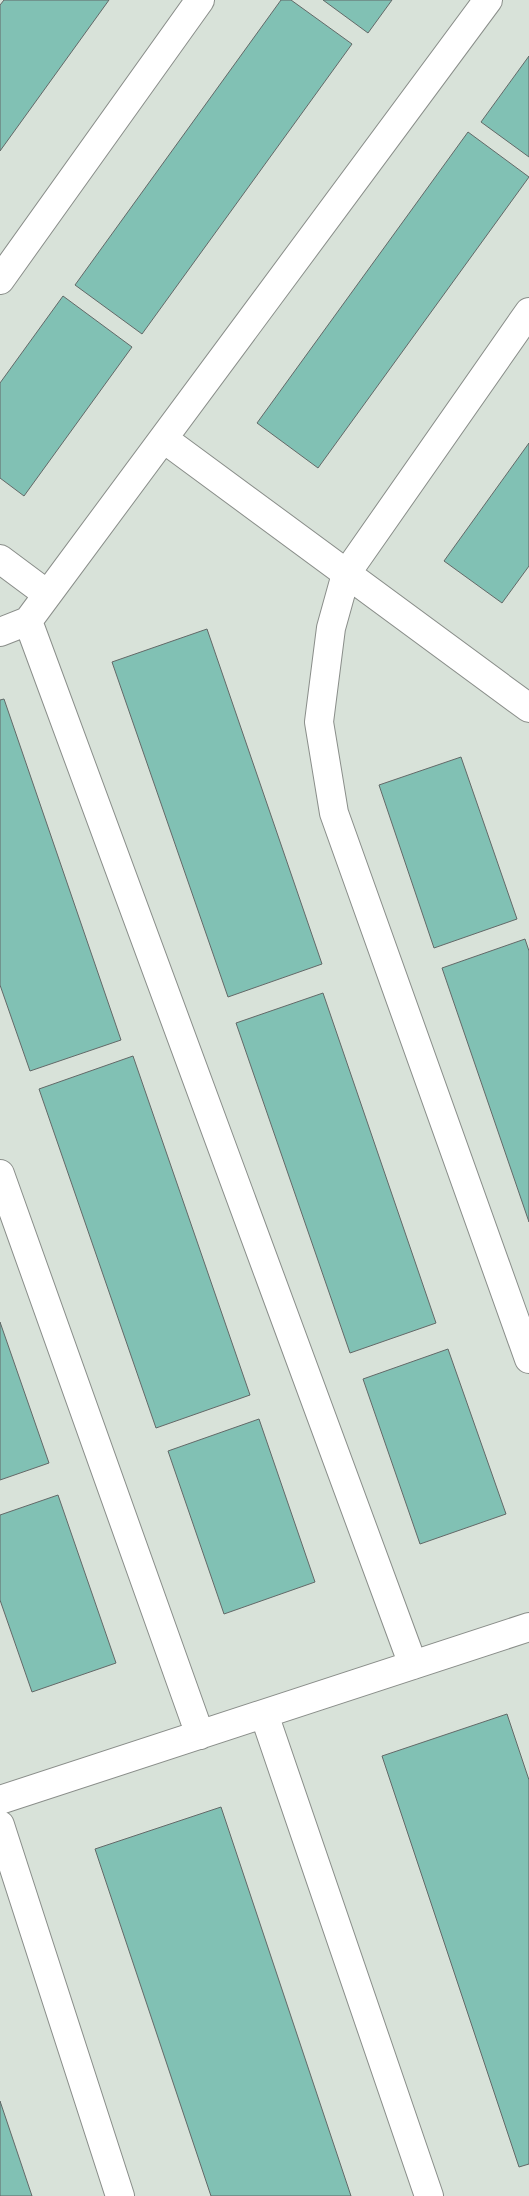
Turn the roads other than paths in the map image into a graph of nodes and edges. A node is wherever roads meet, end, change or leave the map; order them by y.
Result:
1 (200, 0) edge
2 (488, 0) edge
3 (0, 280) edge
4 (529, 312) edge
5 (164, 439) junction
6 (0, 559) edge
7 (346, 574) junction
8 (47, 594) junction
9 (28, 621) junction
10 (0, 632) edge
11 (529, 708) edge
12 (0, 1174) edge
13 (529, 1359) edge
14 (529, 1627) edge
15 (413, 1665) junction
16 (264, 1714) junction
17 (200, 1734) junction
18 (0, 1800) edge
19 (0, 1825) edge
20 (120, 2196) edge
21 (429, 2196) edge

1 - 3 street
2 - 5 street
4 - 7 street
5 - 7 street
5 - 8 street
6 - 8 street
7 - 11 street
7 - 13 street
8 - 9 street
9 - 10 street
9 - 15 street
12 - 17 street
14 - 15 street
15 - 16 street
16 - 17 street
16 - 21 street
17 - 18 street
19 - 20 street

